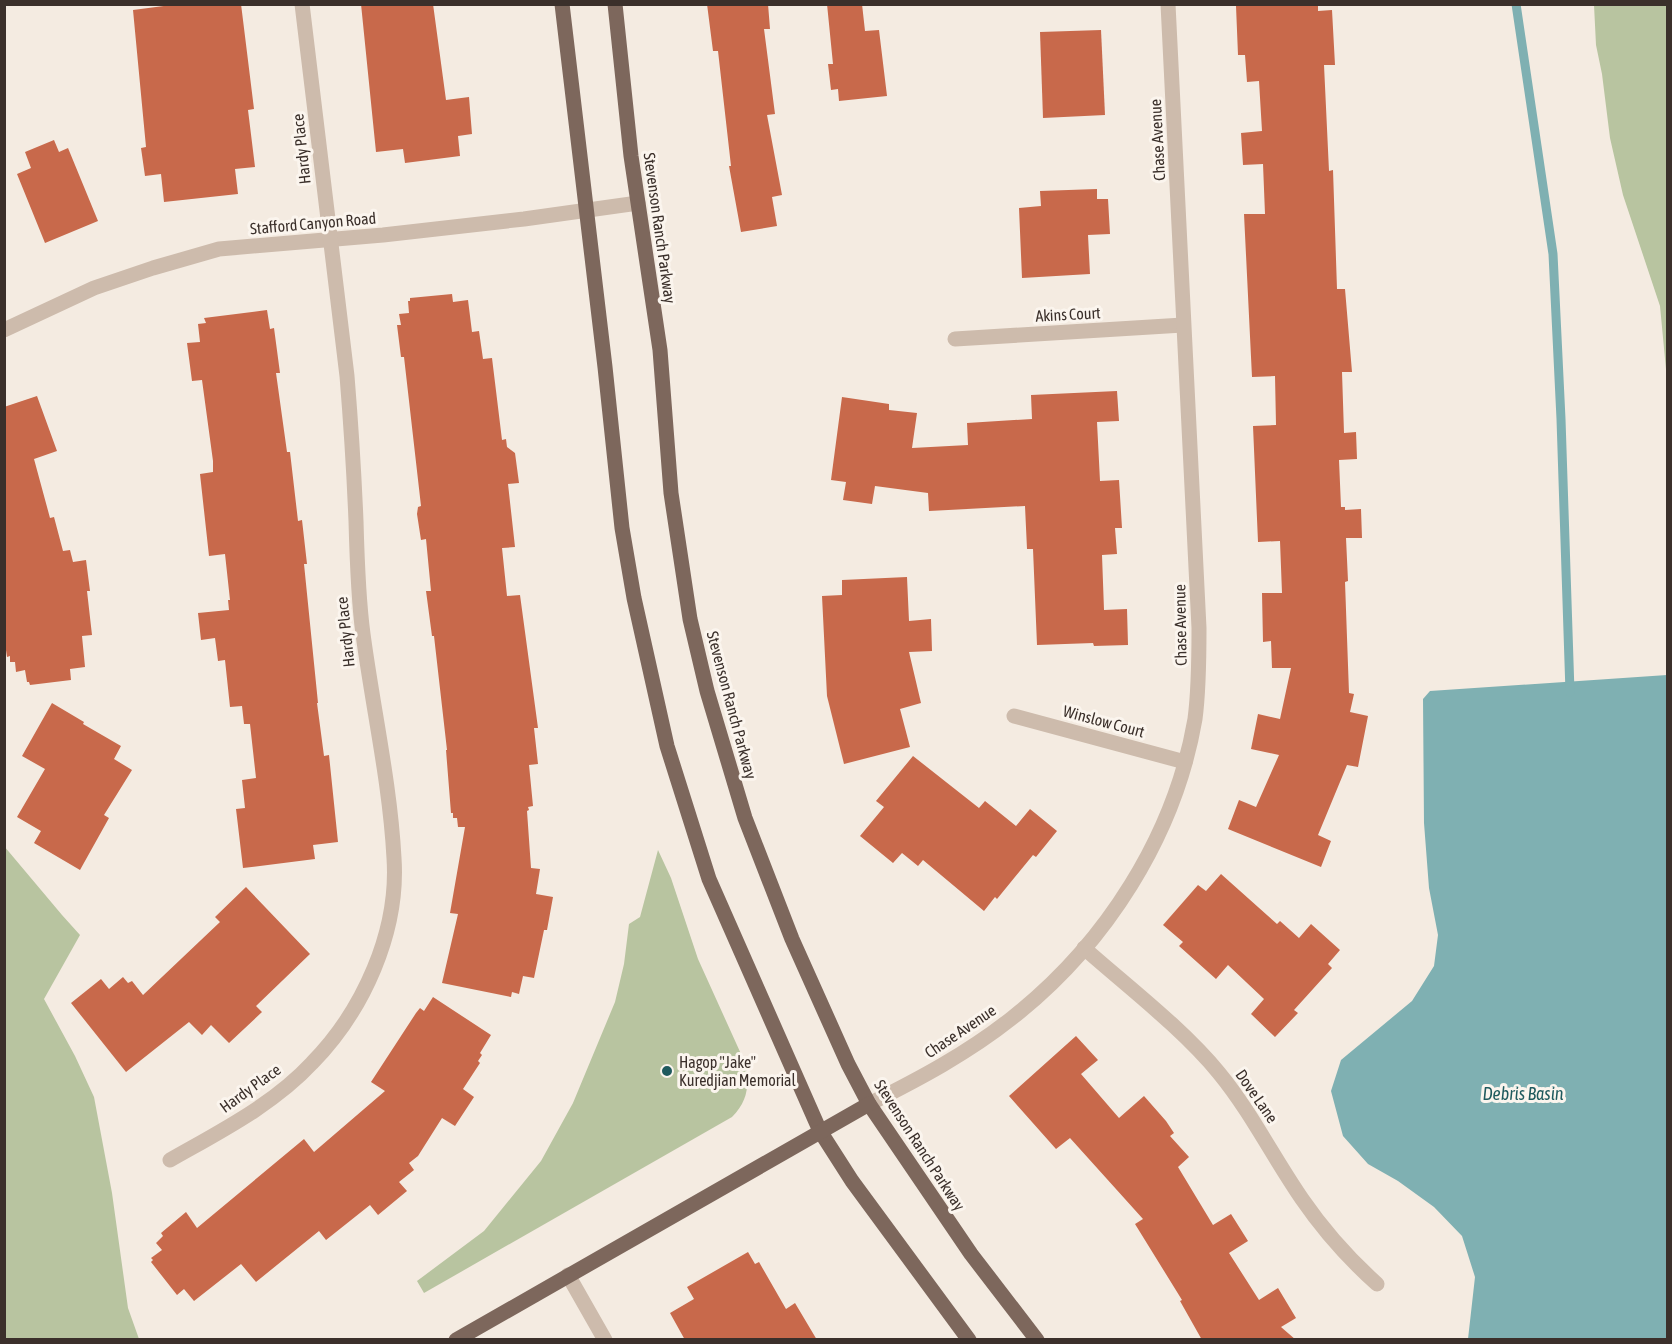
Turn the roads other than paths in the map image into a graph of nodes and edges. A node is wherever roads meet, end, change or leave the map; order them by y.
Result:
1 (302, 4) edge
2 (562, 4) edge
3 (615, 4) edge
4 (1168, 4) edge
5 (638, 203) junction
6 (585, 211) junction
7 (329, 238) junction
8 (1183, 325) junction
9 (4, 330) edge
10 (955, 339) dead end
11 (1014, 716) dead end
12 (1185, 762) junction
13 (1084, 948) junction
14 (869, 1104) junction
15 (820, 1131) junction
16 (170, 1160) dead end
17 (568, 1275) junction
18 (1377, 1284) dead end
19 (456, 1340) edge
20 (604, 1340) edge
21 (969, 1340) edge
22 (1037, 1340) edge

1 - 7 street, Hardy Place
2 - 6 main road
3 - 5 main road, Stevenson Ranch Parkway
4 - 8 street, Chase Avenue
5 - 6 street, Stafford Canyon Road
5 - 14 main road, Stevenson Ranch Parkway
6 - 7 street, Stafford Canyon Road
6 - 15 main road
7 - 9 street, Stafford Canyon Road
7 - 16 street, Hardy Place
8 - 10 street, Akins Court
8 - 12 street, Chase Avenue
11 - 12 street, Winslow Court
12 - 13 street, Chase Avenue
13 - 14 street, Chase Avenue
13 - 18 street, Dove Lane
14 - 15 main road
14 - 22 main road, Stevenson Ranch Parkway
15 - 17 main road
15 - 21 main road
17 - 19 main road
17 - 20 street

